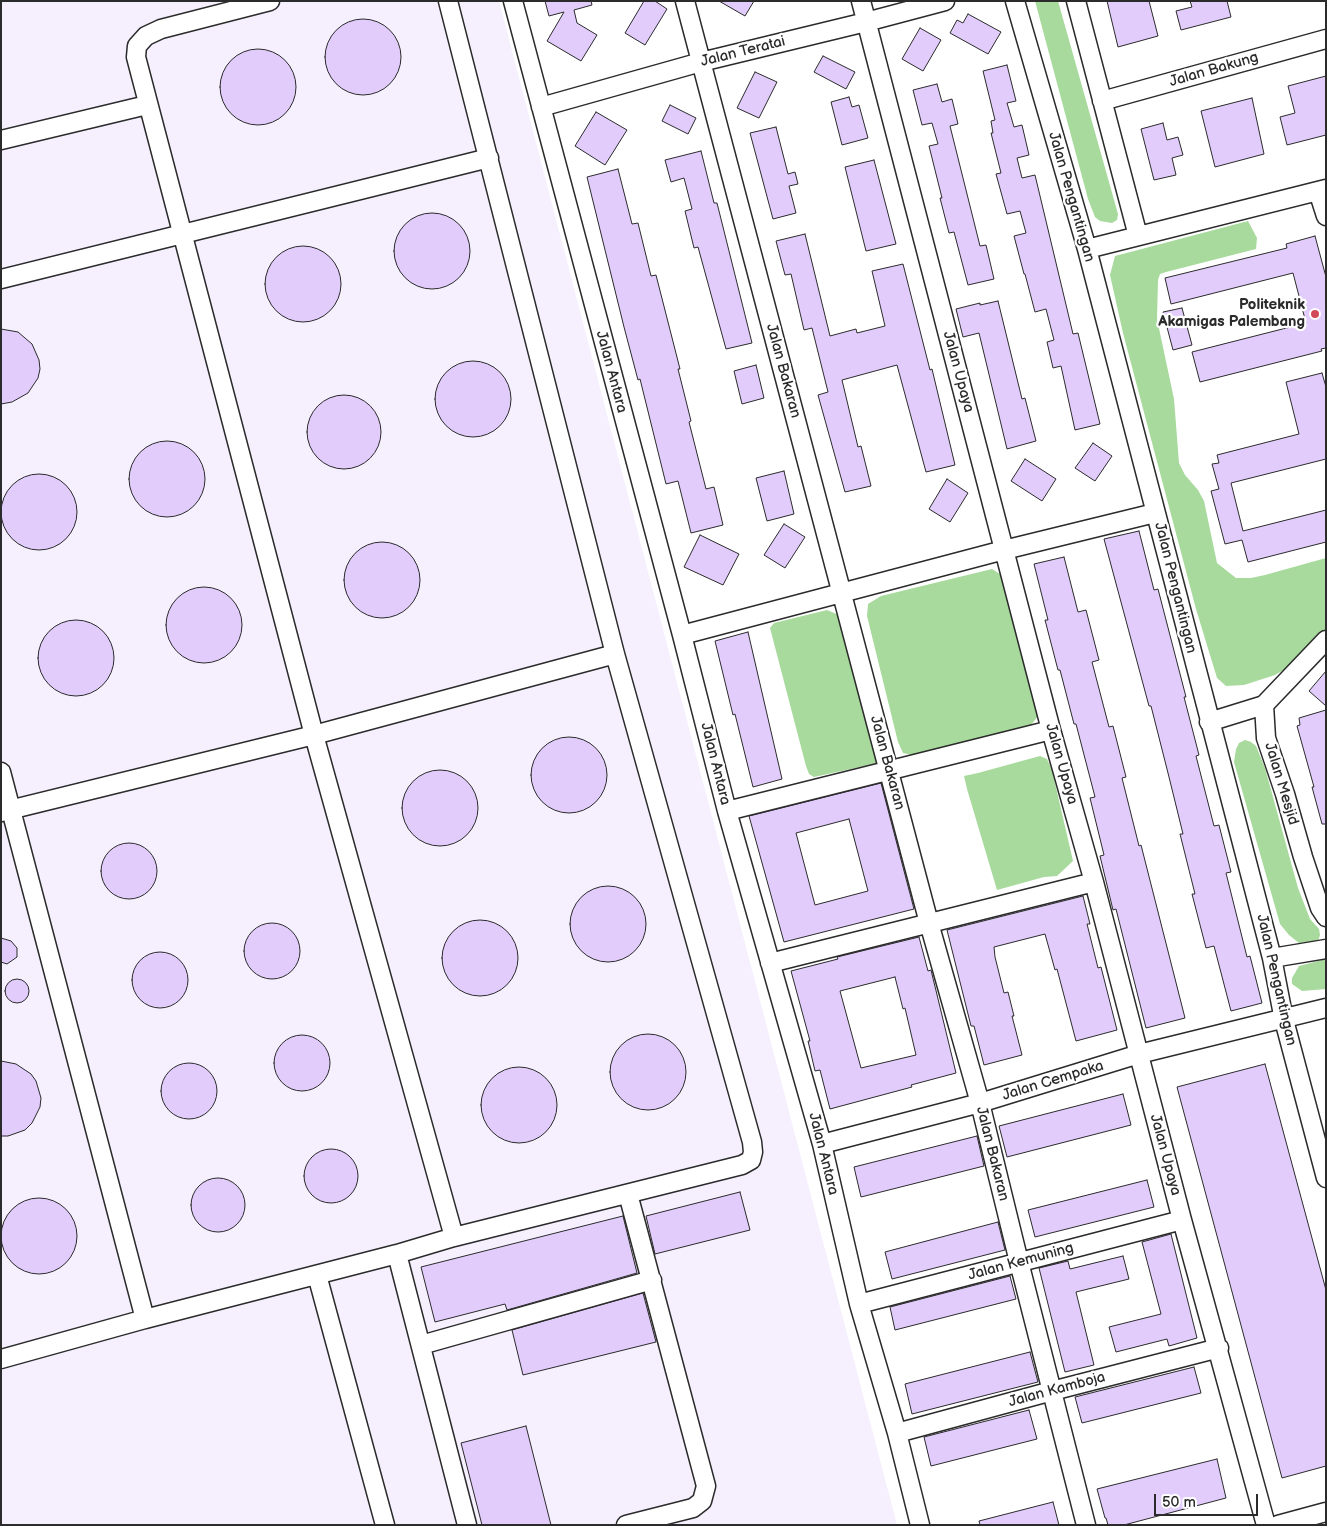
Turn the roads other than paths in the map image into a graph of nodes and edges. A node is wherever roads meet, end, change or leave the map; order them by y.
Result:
1 (270, 1) edge
2 (448, 1) edge
3 (513, 1) edge
4 (685, 1) edge
5 (861, 1) edge
6 (945, 1) edge
7 (1015, 1) edge
8 (1076, 1) edge
9 (866, 22) junction
10 (1326, 39) edge
11 (701, 62) junction
12 (1102, 101) junction
13 (147, 105) junction
14 (541, 107) junction
15 (1, 140) edge
16 (489, 158) junction
17 (1322, 190) edge
18 (1326, 216) edge
19 (181, 234) junction
20 (1138, 236) junction
21 (1087, 249) junction
22 (1, 279) edge
23 (1155, 513) junction
24 (1004, 550) junction
25 (842, 592) junction
26 (682, 635) junction
27 (1326, 640) edge
28 (615, 654) junction
29 (1264, 705) junction
30 (1209, 722) junction
31 (1051, 730) junction
32 (314, 735) junction
33 (890, 770) junction
34 (1, 772) edge
35 (6, 811) edge
36 (726, 811) junction
37 (1094, 882) junction
38 (1326, 917) edge
39 (929, 923) junction
40 (1326, 949) edge
41 (1272, 958) junction
42 (770, 963) junction
43 (1326, 1008) edge
44 (1284, 1020) junction
45 (1139, 1054) junction
46 (980, 1103) junction
47 (822, 1144) junction
48 (1326, 1178) edge
49 (628, 1194) junction
50 (1182, 1220) junction
51 (454, 1237) junction
52 (396, 1254) junction
53 (1019, 1262) junction
54 (317, 1275) junction
55 (652, 1280) junction
56 (859, 1304) junction
57 (145, 1319) junction
58 (421, 1345) junction
59 (1218, 1348) junction
60 (1, 1359) edge
61 (1052, 1391) junction
62 (897, 1433) junction
63 (1326, 1512) edge
64 (385, 1525) edge
65 (466, 1525) edge
66 (626, 1525) edge
67 (920, 1525) edge
68 (1086, 1525) edge
69 (1266, 1525) edge
70 (1278, 1525) edge

1 - 13 street
2 - 16 street
3 - 14 street, Jalan Antara
4 - 11 street, Jalan Bakaran
5 - 9 street, Jalan Upaya
6 - 9 street, Jalan Teratai
7 - 21 street, Jalan Pengantingan
8 - 12 street
9 - 11 street, Jalan Teratai
9 - 24 street, Jalan Upaya
10 - 12 street, Jalan Bakung
11 - 14 street, Jalan Teratai
11 - 25 street, Jalan Bakaran
12 - 20 street
13 - 15 street
13 - 19 street
14 - 26 street, Jalan Antara
16 - 19 street
16 - 28 street
17 - 18 street
17 - 20 street
19 - 22 street
19 - 32 street
20 - 21 street
21 - 23 street, Jalan Pengantingan
23 - 24 street
23 - 30 street, Jalan Pengantingan
24 - 25 street
24 - 31 street, Jalan Upaya
25 - 26 street
25 - 33 street, Jalan Bakaran
26 - 36 street, Jalan Antara
27 - 29 street
28 - 32 street
28 - 49 street
29 - 30 street
29 - 38 street, Jalan Mesjid
30 - 41 street, Jalan Pengantingan
31 - 33 street
31 - 37 street, Jalan Upaya
32 - 35 street
32 - 51 street
33 - 36 street
33 - 39 street, Jalan Bakaran
34 - 35 street
35 - 57 street
36 - 42 street, Jalan Antara
37 - 39 street
37 - 45 street, Jalan Upaya
39 - 42 street
39 - 46 street, Jalan Bakaran
40 - 41 street
41 - 44 street, Jalan Pengantingan
42 - 47 street, Jalan Antara
43 - 44 street, Jalan Cempaka
44 - 45 street, Jalan Cempaka
44 - 48 street, Jalan Pengantingan
45 - 46 street, Jalan Cempaka
45 - 50 street, Jalan Upaya
46 - 47 street, Jalan Cempaka
46 - 53 street, Jalan Bakaran
47 - 56 street, Jalan Antara
49 - 51 street
49 - 55 street
50 - 53 street, Jalan Kemuning
50 - 59 street, Jalan Upaya
51 - 52 street
52 - 54 street
52 - 58 street
53 - 56 street, Jalan Kemuning
53 - 61 street, Jalan Bakaran
54 - 57 street
54 - 64 street
55 - 58 street
55 - 66 street
56 - 62 street, Jalan Antara
57 - 60 street
58 - 65 street
59 - 61 street, Jalan Kamboja
59 - 69 street, Jalan Upaya
61 - 62 street, Jalan Kamboja
61 - 68 street, Jalan Bakaran
62 - 67 street, Jalan Antara
63 - 70 street

